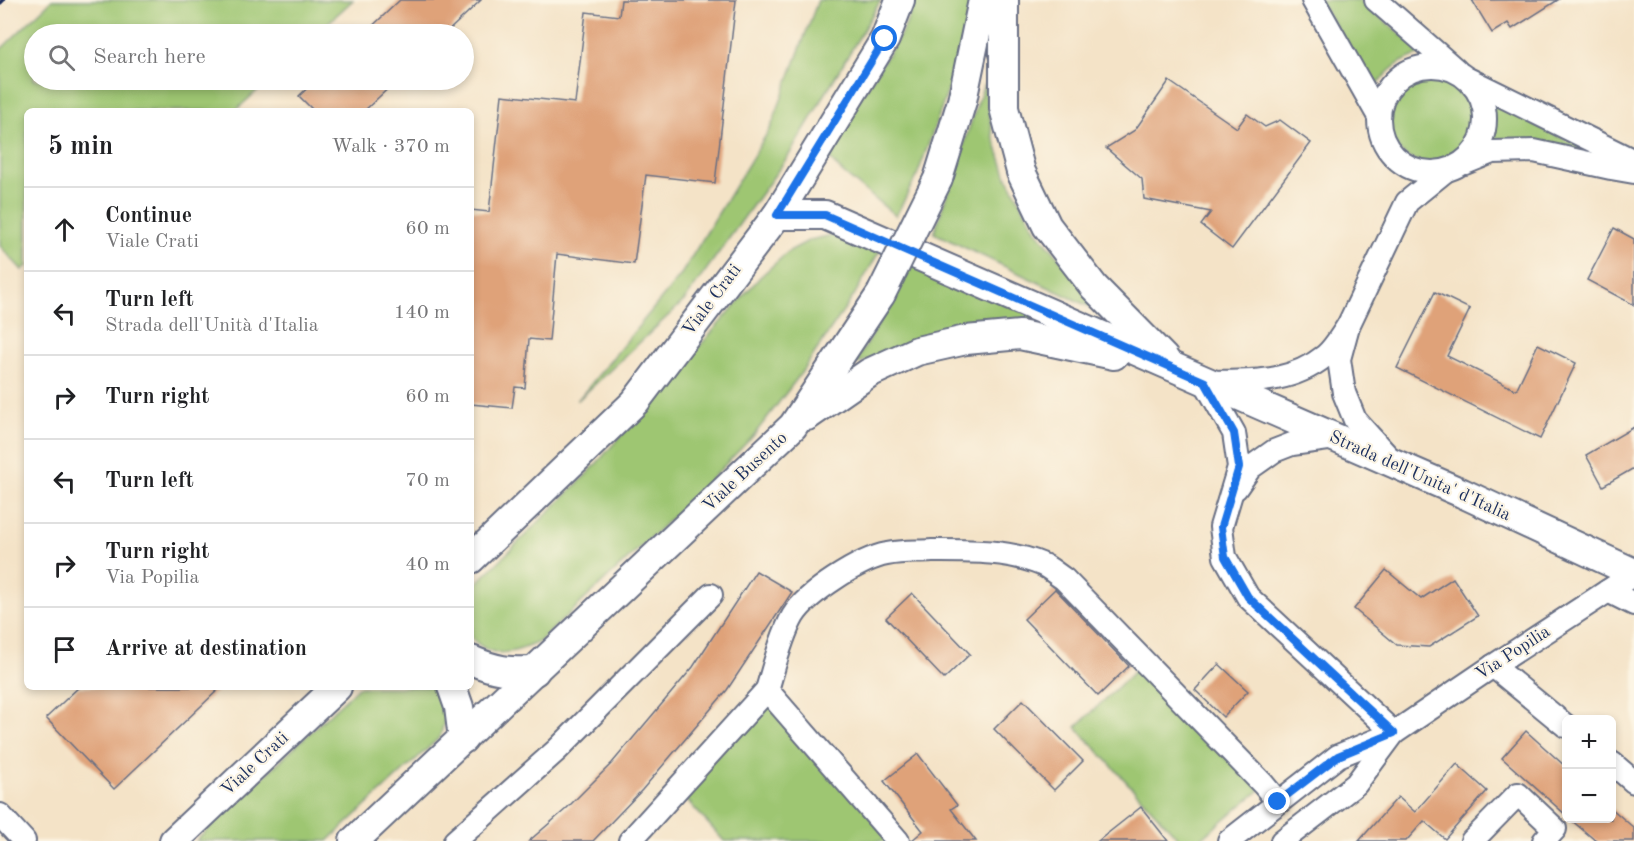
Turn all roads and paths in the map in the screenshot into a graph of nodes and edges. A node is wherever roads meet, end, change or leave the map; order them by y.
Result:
1 (900, 0) edge
2 (983, 0) edge
3 (1004, 0) edge
4 (1312, 0) edge
5 (1376, 0) edge
6 (1462, 75) junction
7 (1378, 115) junction
8 (1634, 160) edge
9 (1401, 164) junction
10 (1452, 169) junction
11 (1634, 171) edge
12 (1407, 202) junction
13 (777, 215) junction
14 (1348, 326) junction
15 (1173, 368) junction
16 (1205, 382) junction
17 (793, 426) junction
18 (1335, 438) junction
19 (1395, 464) junction
20 (1229, 499) junction
21 (474, 556) edge
22 (1634, 574) edge
23 (1608, 591) junction
24 (711, 595) dead end
25 (1634, 603) edge
26 (474, 661) edge
27 (1493, 666) junction
28 (535, 671) junction
29 (334, 690) edge
30 (453, 690) edge
31 (767, 690) junction
32 (1562, 723) edge
33 (1394, 733) junction
34 (463, 739) junction
35 (1278, 802) junction
36 (0, 815) edge
37 (1231, 840) edge
38 (24, 841) edge
39 (174, 841) edge
40 (354, 841) edge
41 (455, 841) edge
42 (630, 841) edge
43 (898, 841) edge
44 (1282, 841) edge
45 (1472, 841) edge
46 (1544, 841) edge

1 - 13 main road, Viale Crati
2 - 17 main road, Viale Busento, bridge
3 - 15 main road
4 - 7 street
5 - 6 street
6 - 7 street
6 - 8 street
6 - 10 street
7 - 9 street
9 - 10 street
9 - 12 street
10 - 11 street
10 - 12 street
12 - 14 street
13 - 15 main road
13 - 21 main road, Viale Crati
14 - 16 street
14 - 19 street
15 - 16 main road, Strada dell'Unita' d'Italia
15 - 17 main road
16 - 18 main road, Strada dell'Unita' d'Italia
16 - 20 street
17 - 28 main road, Viale Busento
18 - 19 main road, Strada dell'Unita' d'Italia
18 - 20 street
19 - 22 main road, Strada dell'Unita' d'Italia
20 - 33 street
22 - 23 street, Via Popilia
23 - 25 street
23 - 27 street, Via Popilia
24 - 41 street
26 - 28 main road
27 - 32 street
27 - 33 street, Via Popilia
28 - 34 main road, Viale Busento
29 - 39 main road, Viale Crati
30 - 34 main road
31 - 35 street
31 - 42 street
31 - 43 street
33 - 35 street, Via Popilia
33 - 44 street, Via Popilia
34 - 40 main road, Viale Busento
35 - 37 street, Via Popilia
36 - 38 street
45 - 46 street

